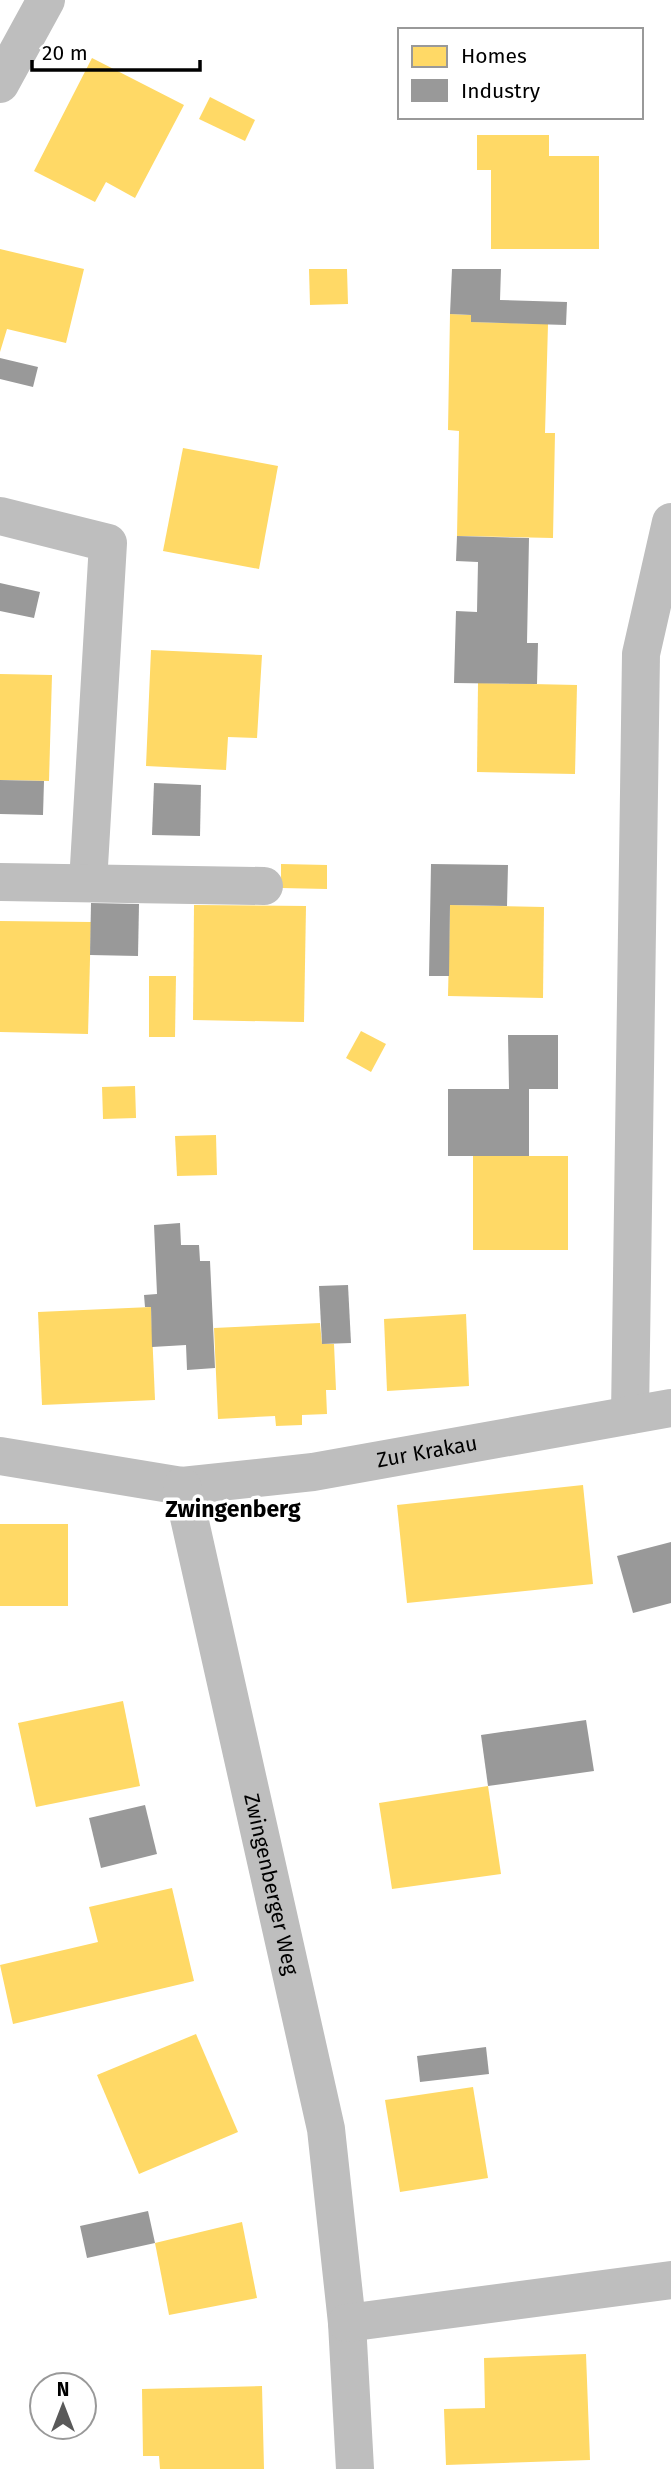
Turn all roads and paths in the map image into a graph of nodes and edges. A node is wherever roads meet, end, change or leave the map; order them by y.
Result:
1 (46, 0) edge
2 (0, 84) edge
3 (0, 516) edge
4 (671, 522) edge
5 (0, 882) edge
6 (88, 883) junction
7 (264, 886) dead end
8 (671, 1408) edge
9 (630, 1415) junction
10 (0, 1456) edge
11 (182, 1486) junction
12 (671, 2280) edge
13 (347, 2323) junction
14 (355, 2469) edge

1 - 2 street
3 - 6 street
4 - 9 street
5 - 6 street
6 - 7 street
8 - 9 street, Zur Krakau
9 - 11 street, Zur Krakau
10 - 11 street
11 - 13 street, Zwingenberger Weg
12 - 13 street
13 - 14 street, Zwingenberger Weg

